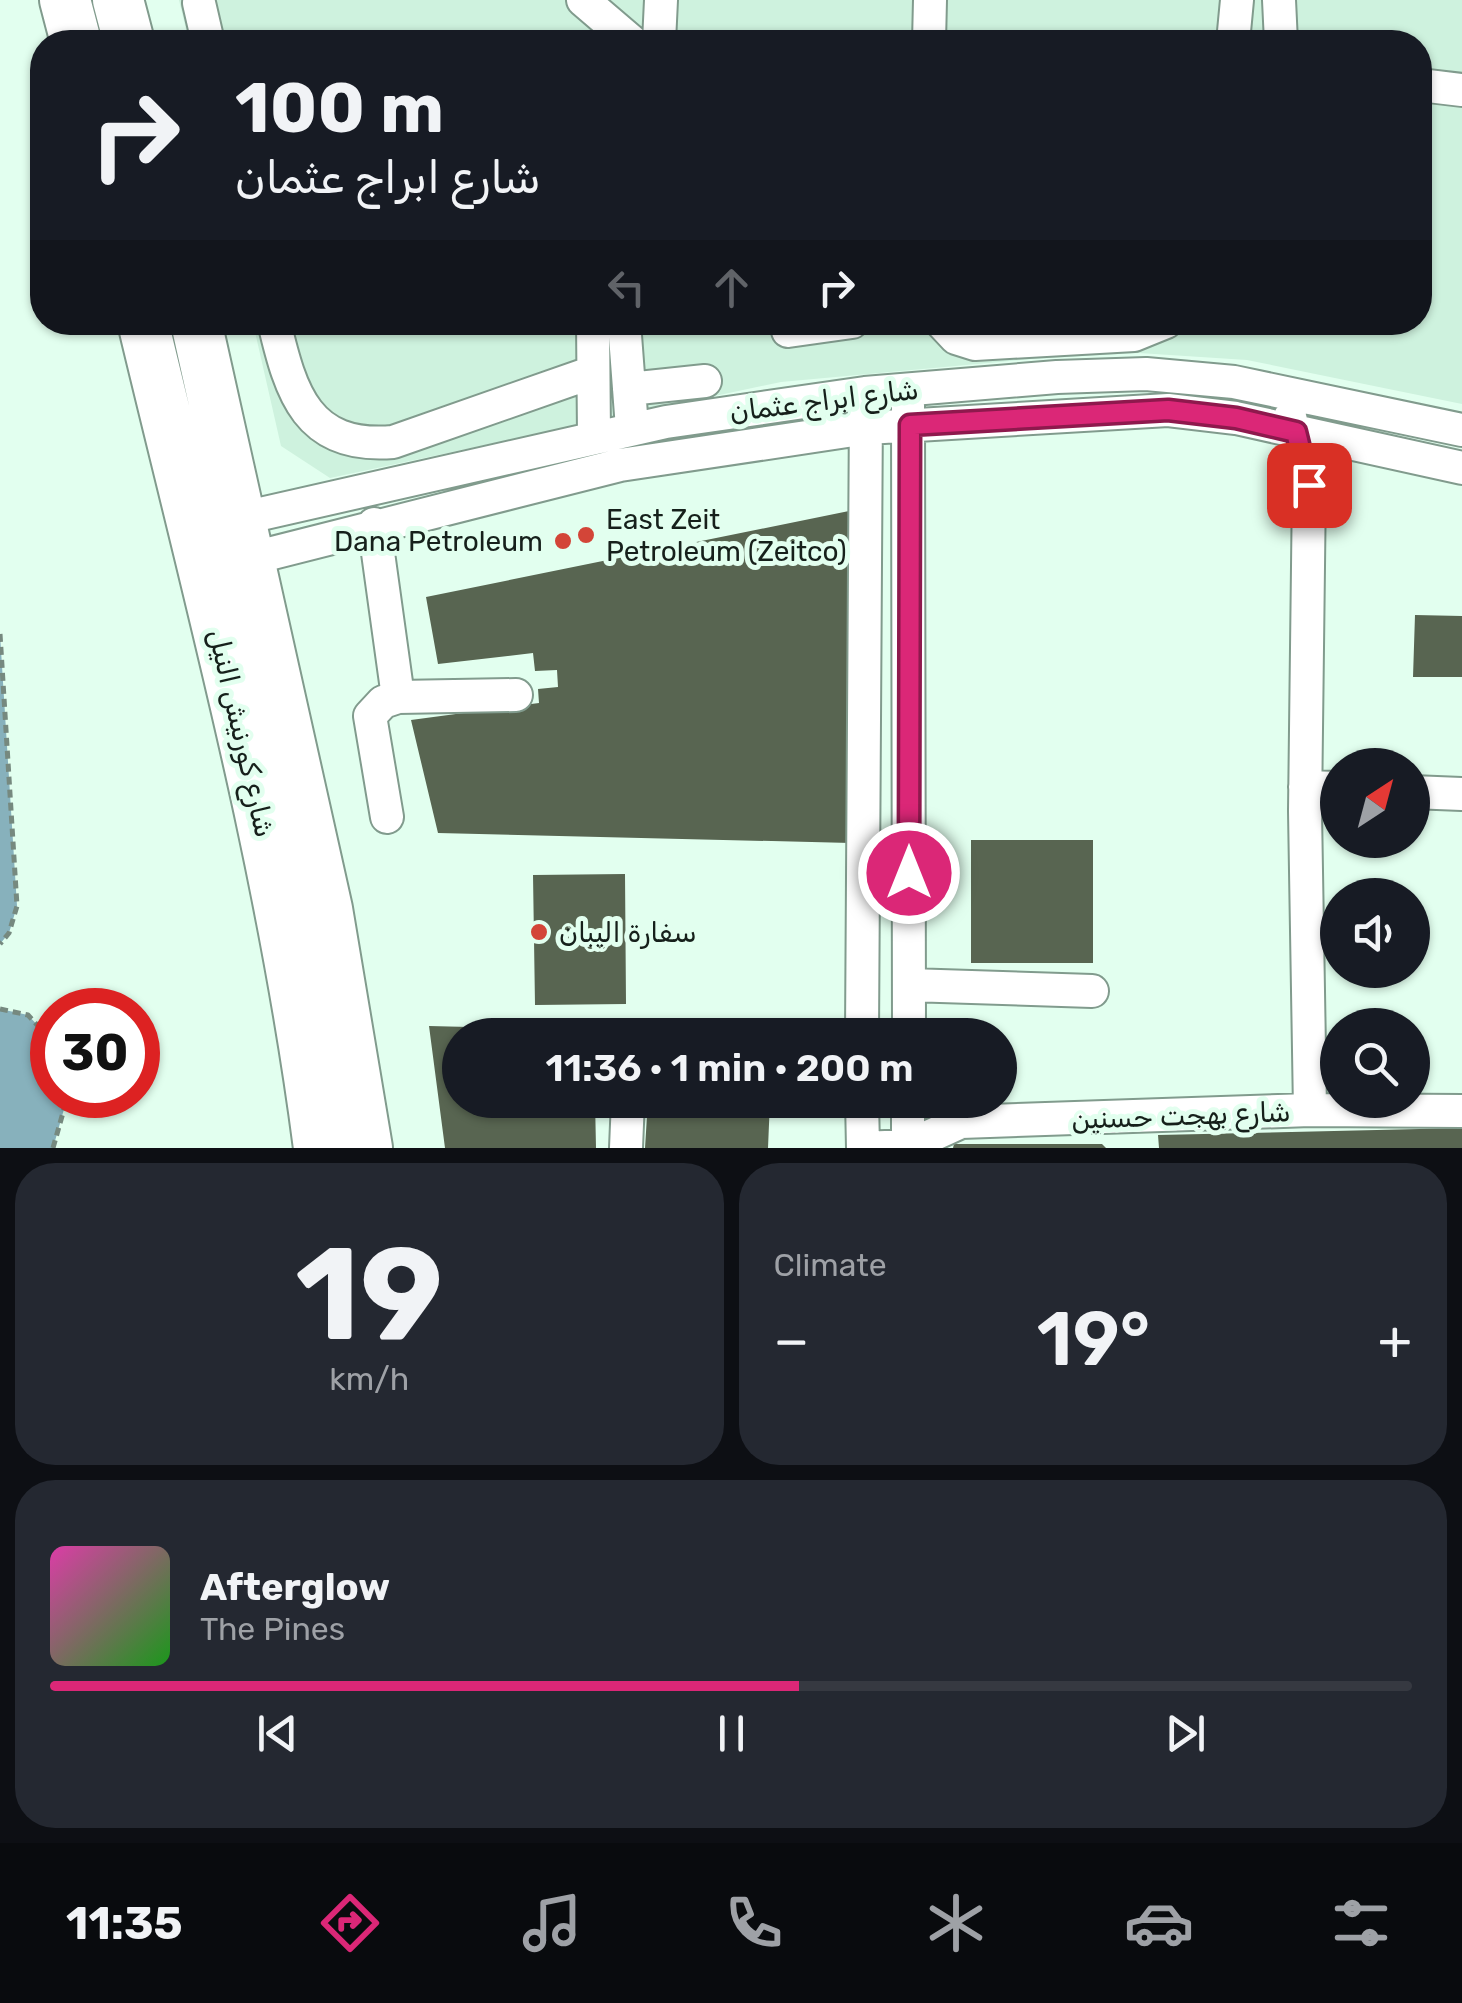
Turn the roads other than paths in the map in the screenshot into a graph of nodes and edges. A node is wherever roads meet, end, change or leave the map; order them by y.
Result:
1 (65, 0) edge
2 (118, 0) edge
3 (583, 0) edge
4 (661, 0) edge
5 (930, 0) edge
6 (1237, 0) edge
7 (1279, 0) edge
8 (199, 3) dead end
9 (73, 30) edge
10 (126, 30) edge
11 (205, 30) edge
12 (618, 30) edge
13 (660, 30) edge
14 (930, 30) edge
15 (1234, 30) edge
16 (1280, 30) edge
17 (1432, 87) edge
18 (1462, 90) edge
19 (148, 335) edge
20 (197, 335) edge
21 (277, 335) edge
22 (593, 335) edge
23 (625, 335) edge
24 (953, 335) edge
25 (1134, 335) edge
26 (593, 372) junction
27 (705, 381) dead end
28 (907, 388) junction
29 (629, 389) junction
30 (1278, 390) junction
31 (865, 393) junction
32 (910, 425) junction
33 (867, 428) junction
34 (1462, 430) edge
35 (613, 432) junction
36 (1296, 432) junction
37 (620, 465) junction
38 (1462, 468) edge
39 (374, 524) junction
40 (221, 544) junction
41 (516, 695) dead end
42 (398, 697) junction
43 (1320, 762) edge
44 (1430, 793) edge
45 (1462, 794) edge
46 (387, 816) dead end
47 (1320, 816) edge
48 (909, 985) junction
49 (1092, 991) dead end
50 (862, 1018) edge
51 (909, 1018) edge
52 (1310, 1110) junction
53 (1462, 1111) edge
54 (627, 1118) edge
55 (862, 1118) edge
56 (908, 1118) edge
57 (954, 1118) edge
58 (960, 1122) junction
59 (908, 1147) edge
60 (319, 1148) edge
61 (367, 1148) edge
62 (626, 1148) edge
63 (863, 1148) edge

1 - 9 highway
2 - 10 highway
3 - 12 street
4 - 13 street
5 - 14 street
6 - 15 street
7 - 16 street
8 - 11 street
17 - 18 street
19 - 40 highway, شارع كورنيش النيل
20 - 40 highway, شارع كورنيش النيل
21 - 26 street
22 - 26 street
23 - 29 street
24 - 25 street
26 - 35 street
27 - 29 street
28 - 30 street, شارع ابراج عثمان
28 - 31 street, شارع ابراج عثمان
28 - 32 street
29 - 35 street
30 - 34 street, شارع ابراج عثمان
30 - 36 street
31 - 33 street
31 - 35 street, شارع ابراج عثمان
32 - 33 street, شارع ابراج عثمان
32 - 36 street, شارع ابراج عثمان
32 - 48 street
33 - 37 street, شارع ابراج عثمان
33 - 50 street
35 - 37 street
35 - 40 street, شارع ابراج عثمان
36 - 38 street, شارع ابراج عثمان
36 - 43 street
37 - 39 street, شارع ابراج عثمان
39 - 40 street, شارع ابراج عثمان
39 - 42 street
40 - 60 highway, شارع كورنيش النيل
40 - 61 highway, شارع كورنيش النيل
41 - 42 street
42 - 46 street
44 - 45 street
47 - 52 street
48 - 49 street
48 - 51 street
52 - 53 street, شارع بهجت حسنين
52 - 58 street, شارع بهجت حسنين
54 - 62 street
55 - 63 street
56 - 59 street
57 - 58 street
58 - 59 street, شارع بهجت حسنين
59 - 63 street

